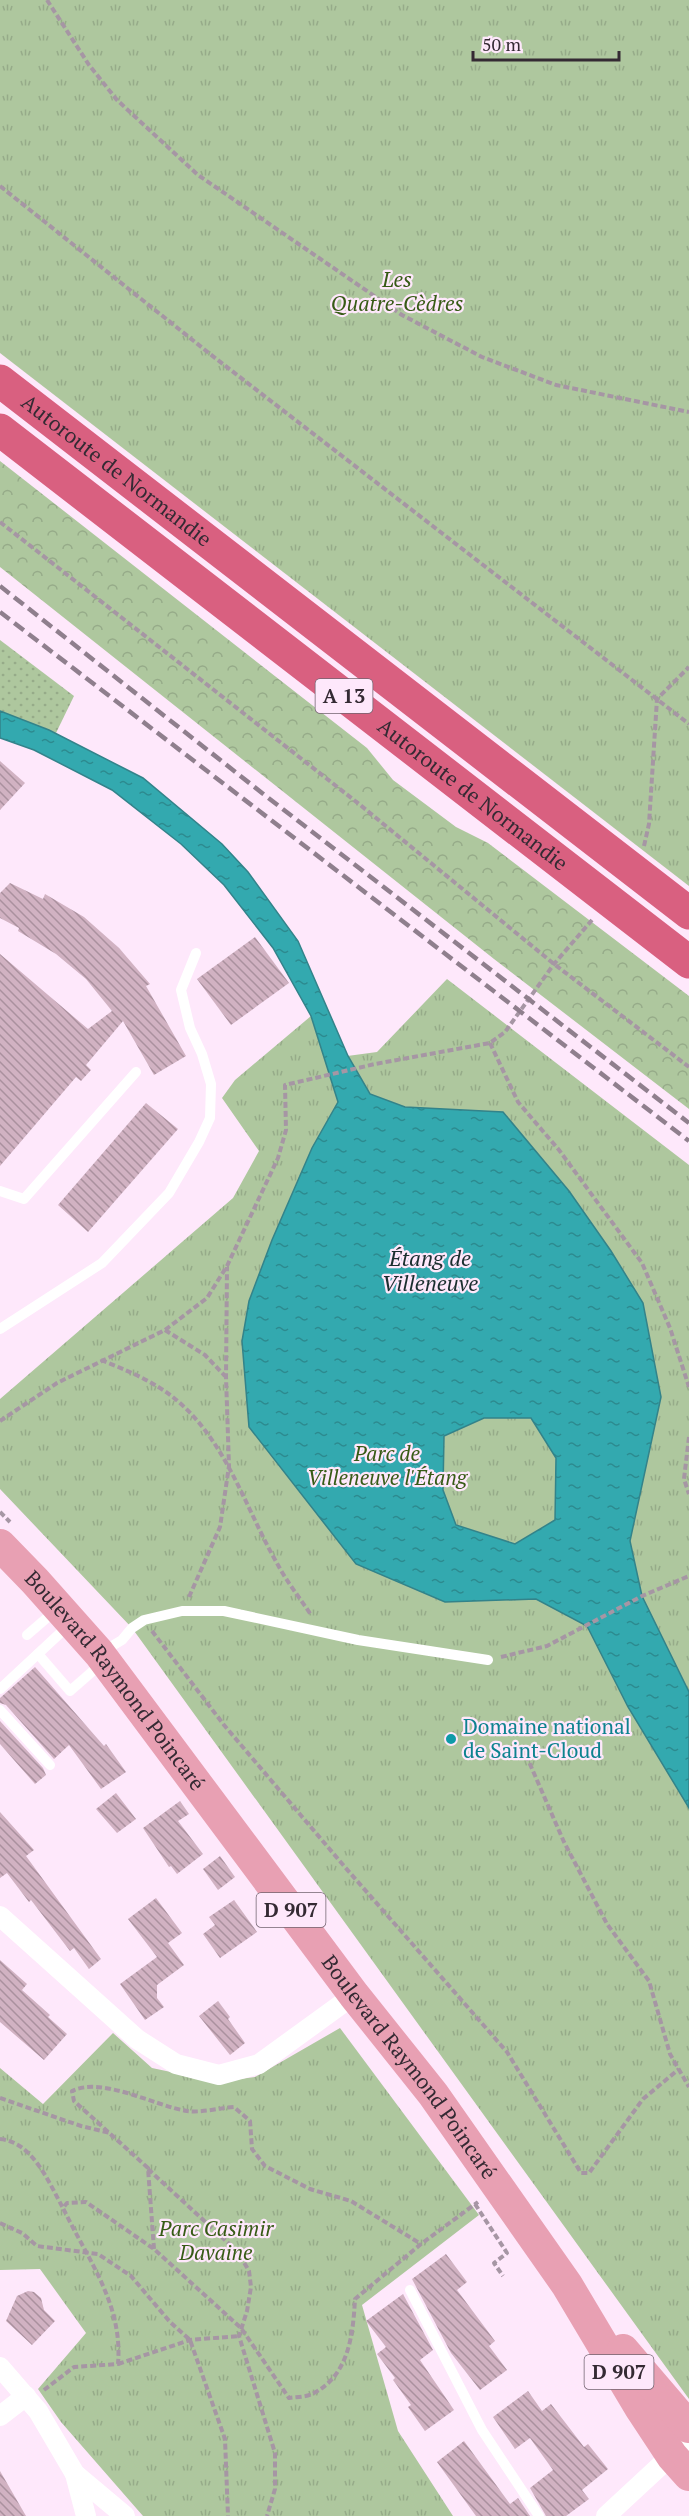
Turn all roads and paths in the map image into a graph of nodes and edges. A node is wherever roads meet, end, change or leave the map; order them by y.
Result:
1 (46, 0) edge
2 (0, 186) edge
3 (0, 381) edge
4 (689, 412) edge
5 (0, 430) edge
6 (0, 522) edge
7 (689, 667) edge
8 (657, 699) junction
9 (689, 724) edge
10 (642, 852) dead end
11 (689, 913) edge
12 (592, 920) dead end
13 (196, 952) dead end
14 (689, 962) edge
15 (554, 964) junction
16 (490, 1043) junction
17 (689, 1067) edge
18 (135, 1072) dead end
19 (0, 1191) edge
20 (226, 1266) junction
21 (0, 1329) edge
22 (165, 1330) junction
23 (100, 1360) junction
24 (226, 1377) junction
25 (689, 1387) edge
26 (0, 1421) edge
27 (689, 1437) edge
28 (229, 1466) junction
29 (689, 1494) edge
30 (0, 1545) edge
31 (689, 1576) edge
32 (182, 1611) junction
33 (65, 1615) junction
34 (144, 1620) junction
35 (323, 1633) junction
36 (27, 1635) dead end
37 (38, 1654) junction
38 (102, 1657) junction
39 (488, 1660) joint
40 (0, 1689) edge
41 (0, 1710) edge
42 (526, 1755) dead end
43 (50, 1765) dead end
44 (0, 1916) edge
45 (354, 1995) junction
46 (679, 2069) junction
47 (689, 2087) edge
48 (0, 2098) edge
49 (111, 2134) junction
50 (0, 2139) edge
51 (148, 2168) junction
52 (63, 2208) junction
53 (0, 2223) edge
54 (421, 2244) junction
55 (154, 2249) junction
56 (84, 2251) junction
57 (503, 2276) dead end
58 (567, 2285) junction
59 (410, 2290) dead end
60 (241, 2328) junction
61 (239, 2336) junction
62 (190, 2340) junction
63 (118, 2364) junction
64 (0, 2367) edge
65 (26, 2396) junction
66 (0, 2416) edge
67 (689, 2427) edge
68 (683, 2456) edge
69 (75, 2475) junction
70 (86, 2516) edge
71 (125, 2516) edge
72 (228, 2516) edge
73 (267, 2516) edge
74 (540, 2516) edge
75 (606, 2516) edge

1 - 4 path
2 - 8 path
3 - 11 highway, Autoroute de Normandie / A 13
5 - 14 highway, Autoroute de Normandie / A 13
6 - 15 path
7 - 8 path
8 - 9 path
8 - 10 path
12 - 15 path
13 - 21 lane
15 - 16 path
15 - 17 path
16 - 20 path
16 - 25 path
18 - 19 lane
20 - 22 path
20 - 24 path
22 - 23 path
22 - 24 path
23 - 26 path
23 - 28 path
24 - 28 path
27 - 29 path
28 - 32 path
28 - 35 path
30 - 33 main road, Boulevard Raymond Poincaré / D 907
31 - 39 path
32 - 34 lane
32 - 35 lane
33 - 36 lane
33 - 37 lane
33 - 38 main road, Boulevard Raymond Poincaré / D 907
34 - 38 lane
34 - 46 path
35 - 39 lane
37 - 38 lane
37 - 40 lane
38 - 45 main road, Boulevard Raymond Poincaré / D 907
41 - 43 lane
42 - 46 path
44 - 45 street
45 - 58 main road, Boulevard Raymond Poincaré / D 907
46 - 47 path
48 - 49 path
49 - 51 path
49 - 54 path
50 - 52 path
51 - 55 path
51 - 60 path
52 - 55 path
52 - 56 path
53 - 56 path
54 - 57 path
54 - 60 path
55 - 60 path
56 - 62 path
56 - 63 path
58 - 67 main road, Boulevard Raymond Poincaré / D 907
58 - 68 main road, Boulevard Raymond Poincaré / D 907
59 - 74 lane
60 - 61 path
61 - 62 path
61 - 73 path
62 - 63 path
62 - 72 path
63 - 65 path
64 - 65 street
65 - 66 street
65 - 69 street
68 - 75 street
69 - 70 street
69 - 71 street

